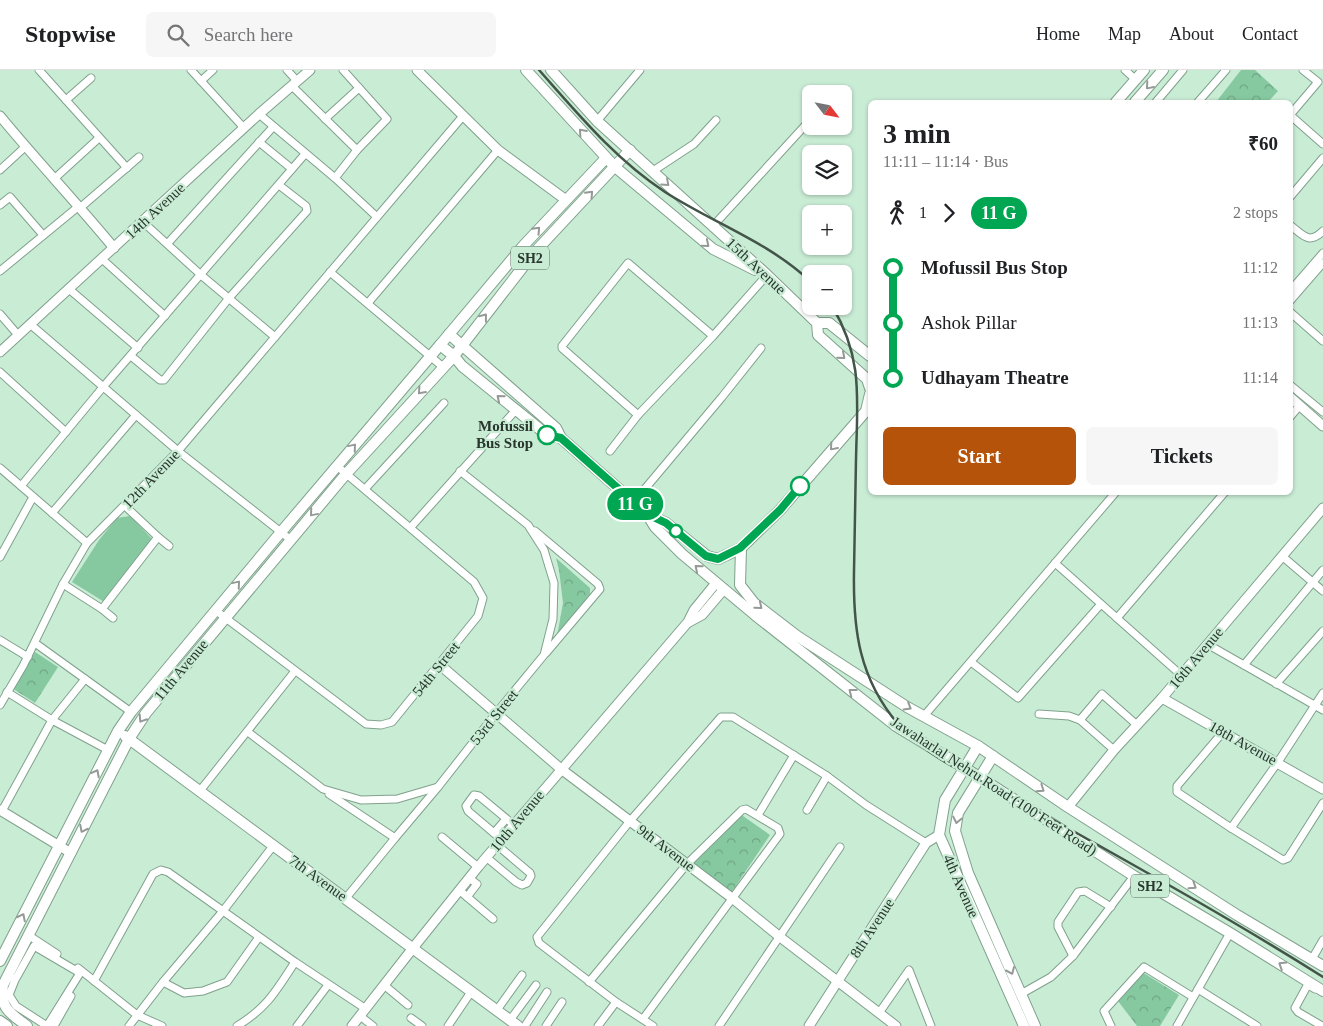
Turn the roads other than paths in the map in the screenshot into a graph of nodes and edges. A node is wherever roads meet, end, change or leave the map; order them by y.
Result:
1 (39, 70) edge
2 (191, 70) edge
3 (213, 70) edge
4 (287, 70) edge
5 (310, 70) edge
6 (343, 70) edge
7 (417, 70) edge
8 (526, 70) edge
9 (551, 70) edge
10 (640, 70) edge
11 (1125, 70) edge
12 (1144, 70) edge
13 (1163, 70) edge
14 (1183, 70) edge
15 (1226, 70) edge
16 (1303, 70) edge
17 (91, 78) dead end
18 (1136, 80) junction
19 (201, 82) junction
20 (295, 84) junction
21 (359, 88) junction
22 (66, 100) junction
23 (1118, 100) edge
24 (1137, 100) edge
25 (1158, 100) edge
26 (1200, 100) edge
27 (1293, 111) edge
28 (259, 114) junction
29 (0, 116) edge
30 (463, 116) junction
31 (1293, 118) edge
32 (325, 119) junction
33 (716, 120) dead end
34 (597, 121) junction
35 (273, 127) junction
36 (244, 128) junction
37 (802, 130) edge
38 (99, 138) junction
39 (259, 142) junction
40 (1323, 144) edge
41 (26, 147) junction
42 (357, 150) junction
43 (498, 150) junction
44 (630, 150) junction
45 (305, 154) junction
46 (139, 158) dead end
47 (606, 158) junction
48 (1323, 158) edge
49 (127, 168) junction
50 (615, 168) junction
51 (0, 170) edge
52 (292, 170) junction
53 (652, 171) junction
54 (335, 178) junction
55 (54, 179) junction
56 (279, 184) junction
57 (1293, 193) edge
58 (566, 200) junction
59 (0, 206) edge
60 (80, 206) junction
61 (377, 217) junction
62 (143, 222) junction
63 (713, 226) junction
64 (1293, 227) edge
65 (1323, 231) edge
66 (43, 235) junction
67 (168, 243) junction
68 (524, 245) junction
69 (114, 248) junction
70 (1323, 253) edge
71 (533, 254) junction
72 (102, 259) junction
73 (1323, 263) edge
74 (0, 271) edge
75 (330, 272) junction
76 (201, 275) junction
77 (767, 275) junction
78 (1293, 288) edge
79 (69, 289) junction
80 (229, 298) junction
81 (1293, 298) edge
82 (368, 303) junction
83 (0, 314) edge
84 (1293, 315) edge
85 (165, 316) junction
86 (817, 323) junction
87 (30, 324) junction
88 (449, 334) junction
89 (18, 335) junction
90 (713, 336) junction
91 (275, 337) junction
92 (1323, 341) edge
93 (440, 344) junction
94 (462, 345) junction
95 (138, 348) junction
96 (760, 348) dead end
97 (0, 352) edge
98 (868, 354) edge
99 (131, 356) junction
100 (430, 356) junction
101 (448, 362) junction
102 (0, 372) edge
103 (868, 382) edge
104 (1293, 387) edge
105 (103, 388) junction
106 (1293, 400) edge
107 (444, 402) dead end
108 (1300, 406) junction
109 (868, 408) edge
110 (515, 411) junction
111 (1323, 412) edge
112 (1293, 413) edge
113 (136, 415) junction
114 (638, 415) junction
115 (1323, 426) edge
116 (66, 432) junction
117 (561, 438) junction
118 (610, 451) dead end
119 (178, 452) junction
120 (337, 466) junction
121 (0, 468) edge
122 (460, 471) junction
123 (346, 474) junction
124 (21, 486) junction
125 (365, 489) junction
126 (1113, 495) edge
127 (1222, 495) edge
128 (33, 497) junction
129 (633, 503) junction
130 (125, 506) junction
131 (1323, 508) edge
132 (52, 513) junction
133 (647, 514) junction
134 (528, 526) junction
135 (411, 528) junction
136 (280, 532) junction
137 (158, 537) junction
138 (291, 540) junction
139 (87, 543) junction
140 (169, 546) dead end
141 (740, 548) junction
142 (1282, 556) junction
143 (0, 557) edge
144 (1055, 563) junction
145 (1323, 570) edge
146 (1313, 582) junction
147 (63, 584) junction
148 (720, 586) junction
149 (1323, 591) edge
150 (1101, 604) junction
151 (102, 609) junction
152 (215, 610) junction
153 (113, 618) dead end
154 (225, 618) junction
155 (1117, 618) junction
156 (1323, 631) edge
157 (0, 640) edge
158 (35, 643) junction
159 (1207, 644) junction
160 (544, 655) junction
161 (28, 656) junction
162 (971, 662) junction
163 (440, 665) junction
164 (1244, 665) junction
165 (296, 671) junction
166 (1181, 675) junction
167 (85, 679) junction
168 (1276, 684) junction
169 (7, 692) junction
170 (1323, 693) edge
171 (1162, 698) junction
172 (0, 705) edge
173 (1315, 706) junction
174 (1323, 710) edge
175 (131, 712) junction
176 (496, 712) junction
177 (1039, 714) dead end
178 (924, 716) junction
179 (52, 720) junction
180 (1080, 720) junction
181 (1137, 725) junction
182 (118, 731) junction
183 (248, 732) junction
184 (1223, 732) junction
185 (129, 739) junction
186 (978, 746) junction
187 (108, 750) junction
188 (1114, 750) junction
189 (794, 755) junction
190 (992, 756) junction
191 (1278, 762) junction
192 (965, 768) junction
193 (561, 769) junction
194 (827, 776) junction
195 (979, 777) junction
196 (438, 787) junction
197 (1323, 789) edge
198 (323, 790) junction
199 (199, 792) junction
200 (1323, 802) edge
201 (1068, 807) junction
202 (1, 810) edge
203 (807, 810) dead end
204 (758, 815) junction
205 (630, 821) junction
206 (510, 822) junction
207 (1231, 828) junction
208 (939, 835) junction
209 (442, 837) dead end
210 (395, 838) junction
211 (497, 839) junction
212 (926, 844) junction
213 (58, 846) junction
214 (273, 846) junction
215 (840, 847) dead end
216 (72, 853) junction
217 (486, 857) junction
218 (686, 864) junction
219 (478, 867) junction
220 (1134, 876) junction
221 (469, 878) junction
222 (460, 890) junction
223 (467, 896) junction
224 (346, 898) junction
225 (732, 898) junction
226 (1111, 907) junction
227 (223, 911) junction
228 (493, 919) dead end
229 (1230, 933) junction
230 (28, 935) junction
231 (259, 937) junction
232 (780, 937) junction
233 (1323, 940) edge
234 (412, 948) junction
235 (1073, 956) junction
236 (1312, 959) junction
237 (0, 960) edge
238 (295, 962) junction
239 (1323, 966) edge
240 (84, 973) junction
241 (522, 976) dead end
242 (11, 978) junction
243 (94, 981) junction
244 (162, 982) junction
245 (589, 982) junction
246 (837, 982) junction
247 (328, 985) junction
248 (384, 985) junction
249 (536, 985) dead end
250 (1198, 989) junction
251 (471, 992) junction
252 (547, 992) dead end
253 (1323, 993) edge
254 (1021, 994) junction
255 (1193, 997) junction
256 (562, 1002) dead end
257 (616, 1002) junction
258 (408, 1004) dead end
259 (497, 1010) junction
260 (363, 1013) junction
261 (137, 1014) junction
262 (879, 1014) junction
263 (411, 1018) dead end
264 (643, 1019) junction
265 (0, 1021) edge
266 (514, 1023) edge
267 (7, 1026) edge
268 (27, 1026) edge
269 (54, 1026) edge
270 (129, 1026) edge
271 (162, 1026) edge
272 (237, 1026) edge
273 (297, 1026) edge
274 (352, 1026) edge
275 (373, 1026) edge
276 (422, 1026) edge
277 (448, 1026) edge
278 (525, 1026) edge
279 (546, 1026) edge
280 (598, 1026) edge
281 (653, 1026) edge
282 (719, 1026) edge
283 (809, 1026) edge
284 (896, 1026) edge
285 (932, 1026) edge
286 (1024, 1026) edge
287 (1035, 1026) edge
288 (1111, 1026) edge
289 (1177, 1026) edge
290 (1257, 1026) edge
291 (1322, 1026) edge

1 - 22 street
2 - 19 street
3 - 19 street
4 - 20 street
5 - 20 street, 14th Avenue
6 - 21 street
7 - 30 street
47 -> 8 main road
9 - 34 main road, 15th Avenue
10 - 34 street
11 - 18 street
12 - 18 main road
13 -> 24 main road
14 - 25 street
15 - 26 street
16 - 27 street
17 - 22 street
18 - 23 main road
19 - 36 street
20 - 28 street, 14th Avenue
20 - 32 street
21 - 32 street
21 - 42 street
22 - 38 street
28 - 35 street
28 - 36 street, 14th Avenue
29 - 41 street
30 - 43 street
30 - 61 street, 12th Avenue
31 - 40 street
32 - 42 street
33 - 53 street
34 - 44 main road, 15th Avenue
35 - 39 street
35 - 45 street
36 - 62 street, 14th Avenue
37 - 63 street
38 - 49 street
38 - 55 street
39 - 52 street
39 - 67 street
41 - 51 street
41 - 55 street
42 - 54 street
43 - 58 street
43 - 82 street
44 - 50 main road
44 - 53 main road, 15th Avenue
45 - 52 street
45 - 54 street
46 - 49 street
47 - 50 main road
47 - 58 main road, 11th Avenue
48 - 57 street
49 - 60 street
71 -> 50 main road, SH2
50 -> 77 main road
52 - 56 street
53 -> 63 main road, 15th Avenue
54 - 61 street
55 - 60 street
56 - 76 street
56 - 80 street
68 -> 58 main road, 11th Avenue
59 - 66 street
60 - 66 street
60 - 69 street
61 - 75 street, 12th Avenue
62 - 67 street
62 - 69 street, 14th Avenue
63 - 77 main road, 15th Avenue
64 - 65 street
66 - 74 street
67 - 76 street
68 - 71 main road
68 - 88 main road, 11th Avenue
69 - 72 street, 14th Avenue
70 - 78 street
94 -> 71 main road, SH2
72 - 79 street, 14th Avenue
72 - 85 street
73 - 81 street
75 - 82 street
75 - 91 street, 12th Avenue
76 - 80 street
76 - 85 street
77 - 86 main road, 15th Avenue
77 - 90 street
79 - 87 street, 14th Avenue
79 - 95 street
80 - 91 street
80 - 99 street
82 - 100 street
83 - 89 street
84 - 92 street
85 - 95 street
86 - 98 main road
86 -> 103 main road, 15th Avenue
87 - 89 street, 14th Avenue
87 - 105 street
88 - 93 main road, 11th Avenue
88 - 94 main road
89 - 97 street, 14th Avenue
90 - 114 street
90 - 114 street
91 - 119 street, 12th Avenue
93 - 100 main road, 11th Avenue
93 - 101 main road, SH2
94 - 101 main road, SH2
94 - 117 main road
95 - 99 street
96 - 129 street
99 - 105 street
100 - 101 street
120 -> 100 main road, 11th Avenue
110 -> 101 main road, SH2
101 -> 123 main road, 11th Avenue
102 - 116 street
104 - 111 street
105 - 113 street
105 - 116 street
106 - 108 street
107 - 125 street
108 - 112 street
108 - 115 street
109 -> 141 main road
110 - 117 main road, SH2
110 - 122 street
113 - 119 street
113 - 132 street
114 - 118 street
116 - 124 street
117 - 129 main road, SH2
119 - 130 street, 12th Avenue
119 - 136 street
120 - 123 street, 54th Street
120 - 136 main road, 11th Avenue
121 - 124 street
122 - 134 street, 53rd Street
122 - 135 street
123 - 125 street, 54th Street
123 -> 138 main road, 11th Avenue
124 - 128 street
125 - 135 street, 54th Street
126 - 144 street
127 - 155 street
128 - 132 street
128 - 143 street
129 - 133 main road, SH2
130 - 137 street
130 - 139 street, 12th Avenue
131 - 142 street, 16th Avenue
132 - 139 street
133 - 141 main road, SH2
148 -> 133 main road, Jawaharlal Nehru Road (100 Feet Road) / SH2
134 - 160 street, 53rd Street
134 - 160 street
135 - 163 street, 54th Street
136 - 138 street
152 -> 136 main road, 11th Avenue
137 - 140 street
137 - 151 street
138 - 154 main road, 11th Avenue
139 - 147 street, 12th Avenue
141 -> 178 main road, Jawaharlal Nehru Road (100 Feet Road) / SH2
142 - 146 street
142 - 159 street, 16th Avenue
144 - 150 street
144 - 162 street
145 - 146 street
146 - 149 street
146 - 164 street
147 - 151 street
147 - 158 street, 12th Avenue
192 -> 148 main road, Jawaharlal Nehru Road (100 Feet Road) / SH2
148 - 193 street, 10th Avenue
150 - 155 street
150 - 162 street
151 - 153 street
152 - 154 street, 54th Street
152 - 175 main road, 11th Avenue
154 - 165 street, 54th Street
154 -> 185 main road, 11th Avenue
155 - 166 street
156 - 168 street
157 - 161 street
158 - 161 street, 12th Avenue
158 - 167 street
159 - 164 street
159 - 166 street, 16th Avenue
160 - 176 street, 53rd Street
161 - 169 street, 12th Avenue
162 - 178 street
163 - 165 street, 54th Street
163 - 176 street, 9th Avenue
164 - 168 street
165 - 183 street
166 - 171 street, 16th Avenue
167 - 175 street
167 - 179 street
168 - 173 street
169 - 172 street, 12th Avenue
169 - 179 street
170 - 173 street
171 - 181 street, 16th Avenue
171 - 184 street, 18th Avenue
173 - 174 street
173 - 191 street
175 - 182 main road, 11th Avenue
176 - 193 street, 9th Avenue
176 - 196 street, 53rd Street
177 - 180 street
178 - 186 main road, Jawaharlal Nehru Road (100 Feet Road) / SH2
179 - 187 street
179 - 202 street
180 - 181 street
180 - 188 street
181 - 188 street, 16th Avenue
182 - 185 main road, 7th Avenue
182 - 187 main road, 11th Avenue
183 - 198 street
183 - 199 street
184 - 191 street, 18th Avenue
184 - 207 street
185 - 199 main road, 7th Avenue
185 -> 216 main road, 11th Avenue
186 - 190 main road, Jawaharlal Nehru Road (100 Feet Road) / SH2
186 - 192 main road, 4th Avenue
213 -> 187 main road, 11th Avenue
188 - 201 street, 16th Avenue
189 - 194 street
189 - 204 street
189 - 205 street
190 - 195 main road
190 -> 201 main road, Jawaharlal Nehru Road (100 Feet Road) / SH2
191 - 197 street, 18th Avenue
191 - 207 street
192 - 195 main road, Jawaharlal Nehru Road (100 Feet Road) / SH2
192 - 208 main road, 4th Avenue
193 - 205 street, 9th Avenue
193 - 206 street, 10th Avenue
194 - 203 street
194 - 212 street
195 - 220 main road, Jawaharlal Nehru Road (100 Feet Road) / SH2
195 -> 254 main road
196 - 198 street
196 - 210 street, 53rd Street
198 - 210 street
199 - 214 main road, 7th Avenue
200 - 207 street
201 -> 236 main road, Jawaharlal Nehru Road (100 Feet Road) / SH2
202 - 213 street
204 - 218 street
204 - 225 street
205 - 218 street, 9th Avenue
205 - 245 street
206 - 211 street, 10th Avenue
206 - 211 street
208 - 212 street, 8th Avenue
208 - 286 main road, 4th Avenue
209 - 219 street
210 - 224 street, 53rd Street
211 - 217 street, 10th Avenue
211 - 217 street
212 - 246 street, 8th Avenue
213 - 216 street
237 -> 213 main road, 11th Avenue
214 - 224 main road, 7th Avenue
214 - 227 street
215 - 232 street
216 - 230 main road, 11th Avenue
217 - 219 street, 10th Avenue
218 - 225 street, 9th Avenue
218 - 245 street
219 - 221 street, 10th Avenue
220 - 226 street
220 - 229 main road, Jawaharlal Nehru Road (100 Feet Road) / SH2
221 - 222 street, 10th Avenue
221 - 223 street
222 - 223 street
222 - 234 street, 10th Avenue
223 - 228 street
224 - 234 main road, 7th Avenue
225 - 232 street, 9th Avenue
225 - 264 street
226 - 235 street
226 - 235 street
227 - 231 street
227 - 243 street
227 - 244 street
229 - 250 street
253 -> 229 main road, Jawaharlal Nehru Road (100 Feet Road) / SH2
230 - 240 street
230 - 242 main road, 11th Avenue
231 - 238 street
231 - 244 street
232 - 246 street, 9th Avenue
232 - 282 street
233 - 236 street
234 - 248 street, 10th Avenue
234 - 251 main road, 7th Avenue
235 - 254 street
236 - 239 main road, Jawaharlal Nehru Road (100 Feet Road) / SH2
238 - 247 street
238 - 272 street
240 - 243 street
240 - 269 street
241 - 259 street
242 - 242 street
242 - 268 main road, 11th Avenue
243 - 261 street
244 - 261 street
245 - 257 street
246 - 262 street, 9th Avenue
246 - 283 street, 8th Avenue
247 - 260 street
247 - 273 street
248 - 258 street
248 - 260 street, 10th Avenue
249 - 266 street
250 - 255 street
250 - 290 street
251 - 259 main road, 7th Avenue
251 - 277 street
252 - 278 street
253 - 291 street
254 - 287 main road
255 - 288 street
255 - 289 street
256 - 279 street
257 - 264 street
257 - 280 street
259 - 266 main road, 7th Avenue
260 - 274 street, 10th Avenue
260 - 275 street
261 - 270 street
261 - 271 street
262 - 284 street, 9th Avenue
262 - 285 street
263 - 276 street
264 - 281 street
265 - 267 main road

